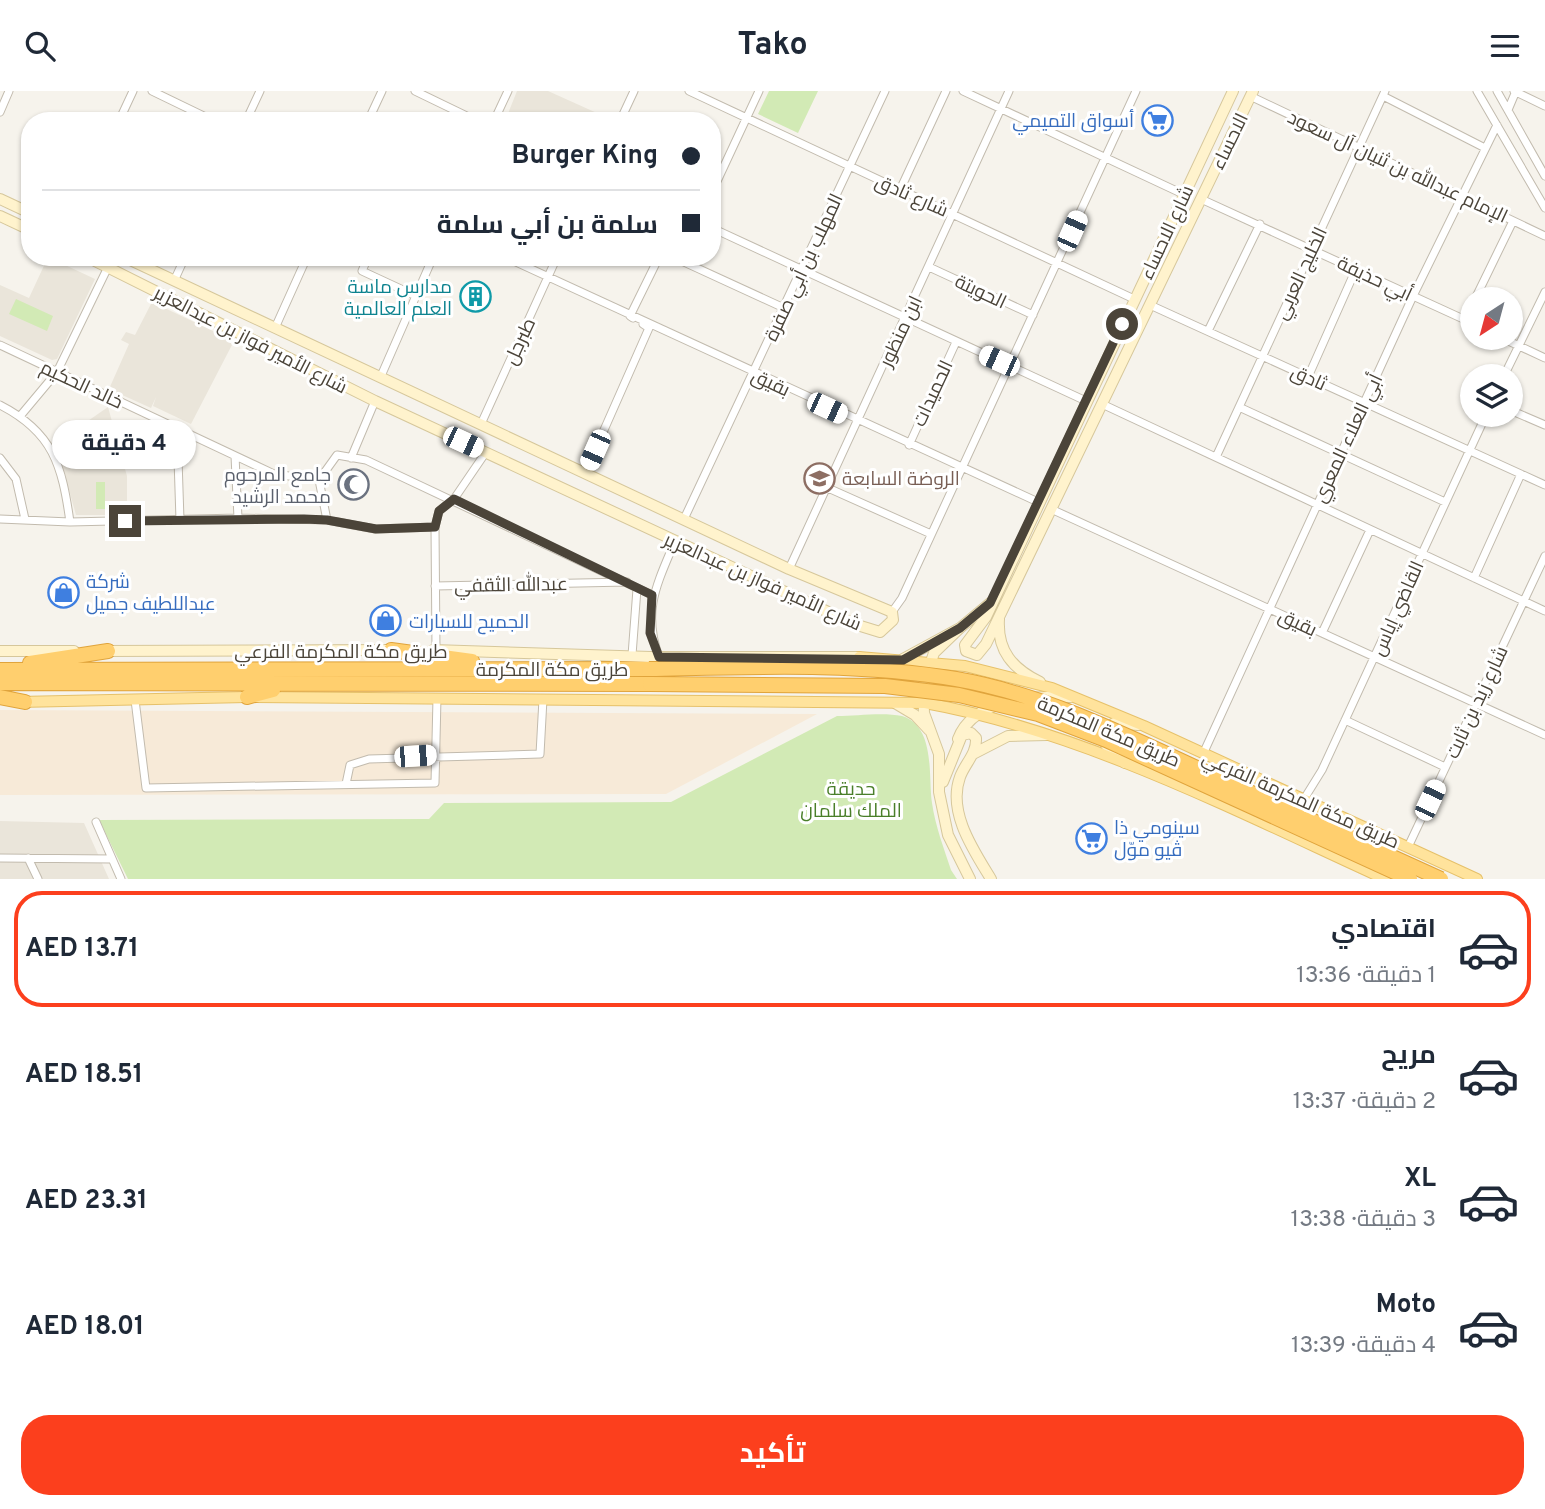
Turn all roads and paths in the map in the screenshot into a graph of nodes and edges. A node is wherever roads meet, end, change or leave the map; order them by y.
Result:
1 (9, 91) edge
2 (133, 91) edge
3 (152, 91) edge
4 (260, 91) edge
5 (382, 91) edge
6 (415, 91) edge
7 (508, 91) edge
8 (634, 91) edge
9 (759, 91) edge
10 (885, 91) edge
11 (946, 91) edge
12 (963, 91) edge
13 (1009, 91) edge
14 (1136, 91) edge
15 (1233, 91) edge
16 (1478, 91) edge
17 (1497, 91) edge
18 (1515, 91) edge
19 (692, 92) edge
20 (1384, 93) edge
21 (1252, 94) edge
22 (1545, 107) edge
23 (1001, 109) junction
24 (1508, 110) junction
25 (0, 112) edge
26 (123, 112) edge
27 (195, 112) edge
28 (250, 112) edge
29 (372, 112) edge
30 (458, 112) edge
31 (498, 112) edge
32 (624, 112) edge
33 (746, 118) junction
34 (1497, 125) junction
35 (1358, 146) junction
36 (1485, 148) junction
37 (1105, 157) junction
38 (850, 167) junction
39 (721, 172) edge
40 (1545, 176) edge
41 (900, 190) junction
42 (1183, 194) junction
43 (1462, 196) junction
44 (1201, 199) junction
45 (5, 202) edge
46 (1545, 208) edge
47 (953, 214) junction
48 (2, 217) edge
49 (1513, 221) junction
50 (1260, 224) junction
51 (21, 226) edge
52 (721, 232) edge
53 (1545, 236) edge
54 (1312, 248) junction
55 (1058, 262) junction
56 (143, 266) edge
57 (181, 266) edge
58 (303, 266) edge
59 (364, 266) edge
60 (429, 266) edge
61 (524, 266) edge
62 (553, 266) edge
63 (655, 266) edge
64 (693, 266) edge
65 (108, 267) joint
66 (929, 267) junction
67 (802, 269) junction
68 (1356, 269) junction
69 (548, 277) junction
70 (174, 281) junction
71 (1481, 287) edge
72 (1545, 292) edge
73 (416, 296) junction
74 (1413, 296) junction
75 (1134, 299) junction
76 (1150, 305) junction
77 (784, 308) junction
78 (1033, 315) junction
79 (630, 316) junction
80 (906, 318) junction
81 (1460, 318) edge
82 (275, 328) junction
83 (1208, 331) junction
84 (1523, 338) edge
85 (956, 342) junction
86 (0, 345) edge
87 (1523, 348) edge
88 (1262, 356) junction
89 (1545, 358) edge
90 (1010, 366) junction
91 (57, 372) junction
92 (754, 374) junction
93 (381, 376) junction
94 (1308, 377) junction
95 (375, 401) junction
96 (1086, 401) junction
97 (1363, 402) junction
98 (1102, 404) junction
99 (0, 405) edge
100 (1239, 407) junction
101 (20, 415) junction
102 (1523, 415) edge
103 (858, 422) junction
104 (481, 424) junction
105 (1545, 425) edge
106 (1480, 427) edge
107 (177, 428) junction
108 (909, 445) junction
109 (1469, 451) junction
110 (486, 452) junction
111 (1340, 454) junction
112 (235, 456) junction
113 (1216, 457) junction
114 (0, 458) edge
115 (351, 458) junction
116 (962, 467) junction
117 (585, 473) junction
118 (1521, 474) junction
119 (319, 480) junction
120 (1545, 485) edge
121 (828, 488) junction
122 (454, 499) junction
123 (1038, 502) junction
124 (1445, 502) junction
125 (1317, 505) junction
126 (1051, 509) junction
127 (238, 518) junction
128 (0, 519) edge
129 (25, 519) junction
130 (684, 519) junction
131 (180, 520) junction
132 (327, 520) junction
133 (70, 522) junction
134 (435, 527) junction
135 (1370, 530) junction
136 (932, 534) junction
137 (675, 541) junction
138 (1422, 554) junction
139 (1545, 557) edge
140 (789, 569) junction
141 (1474, 578) junction
142 (628, 582) junction
143 (435, 586) junction
144 (637, 589) junction
145 (652, 595) junction
146 (1524, 602) junction
147 (990, 603) junction
148 (1269, 608) junction
149 (1545, 611) edge
150 (892, 612) junction
151 (999, 616) junction
152 (960, 628) junction
153 (1322, 633) junction
154 (391, 650) junction
155 (436, 650) junction
156 (0, 651) edge
157 (108, 651) junction
158 (632, 655) junction
159 (977, 655) junction
160 (659, 657) junction
161 (887, 658) junction
162 (1375, 658) junction
163 (903, 660) junction
164 (930, 662) junction
165 (965, 666) junction
166 (0, 669) edge
167 (550, 669) junction
168 (0, 683) edge
169 (418, 685) junction
170 (1052, 688) junction
171 (923, 690) junction
172 (1073, 697) junction
173 (247, 698) junction
174 (438, 698) junction
175 (0, 699) edge
176 (543, 699) junction
177 (135, 700) junction
178 (25, 702) joint
179 (876, 702) junction
180 (900, 703) junction
181 (924, 703) junction
182 (1475, 703) junction
183 (982, 713) junction
184 (1345, 720) junction
185 (1144, 726) junction
186 (930, 732) junction
187 (1055, 735) junction
188 (1545, 735) edge
189 (955, 745) junction
190 (973, 754) junction
191 (1203, 754) junction
192 (438, 755) junction
193 (1128, 765) junction
194 (1445, 767) junction
195 (346, 784) junction
196 (1304, 799) junction
197 (940, 800) junction
198 (96, 822) dead end
199 (1408, 847) junction
200 (0, 858) edge
201 (28, 859) junction
202 (112, 859) junction
203 (38, 879) edge
204 (121, 879) edge
205 (970, 879) edge
206 (991, 879) edge
207 (1385, 879) edge
208 (1410, 879) edge
209 (1441, 879) edge
210 (1477, 879) edge

1 - 25 street
2 - 26 street
3 - 27 street
4 - 28 street
5 - 29 street
6 - 30 street
7 - 31 street
8 - 32 street
9 - 33 street
10 - 38 street, المهلب بن أبي صفرة
11 - 41 street
12 - 23 street
13 - 23 street, ابن منظور
14 - 37 street
15 - 42 main road, شارع الاحساء
16 - 34 street
17 - 24 street
18 - 22 street
18 - 24 street
19 - 33 street, شارع ثادق
20 - 35 street, الخليج العربي
20 - 36 street
21 - 35 street, الإمام عبدالله بن ثنيان آل سعود
21 - 44 main road, الاحساء
23 - 37 street
23 - 47 street, ابن منظور
24 - 40 street
33 - 38 street, شارع ثادق
33 - 39 street
34 - 36 street, أبي العلاء المعري
34 - 46 street
35 - 43 street, الإمام عبدالله بن ثنيان آل سعود
35 - 54 street, الخليج العربي
36 - 43 street, أبي العلاء المعري
37 - 42 street
37 - 55 street
38 - 41 street, شارع ثادق
38 - 67 street, المهلب بن أبي صفرة
41 - 47 street, شارع ثادق
42 - 75 main road, شارع الاحساء
43 - 49 street, الإمام عبدالله بن ثنيان آل سعود
43 - 74 street, أبي العلاء المعري
44 - 50 street, أبي حذيفة
44 - 76 main road, الاحساء
45 - 48 main road
47 - 55 street, شارع ثادق
47 - 66 street, ابن منظور
48 - 51 main road
49 - 53 street, الإمام عبدالله بن ثنيان آل سعود
49 - 71 street
50 - 54 street, أبي حذيفة
50 - 83 street
52 - 67 street
54 - 68 street, أبي حذيفة
54 - 88 street, الخليج العربي
55 - 75 street, شارع ثادق
55 - 78 street
56 - 70 main road, شارع الأمير فواز بن عبدالعزير
57 - 70 street
58 - 82 street
59 - 73 street
60 - 73 street
61 - 69 street, بقيق
62 - 69 street, طبرجل
63 - 79 street
64 - 77 street
65 - 91 street
65 - 95 main road, شارع الأمير فواز بن عبدالعزير
66 - 78 street, الحويتة
66 - 80 street, ابن منظور
67 - 77 street, المهلب بن أبي صفرة
67 - 80 street
68 - 74 street, أبي حذيفة
68 - 94 street
69 - 79 street, بقيق
69 - 104 street, طبرجل
70 - 82 main road, شارع الأمير فواز بن عبدالعزير
72 - 84 street
73 - 93 street
74 - 81 street, أبي حذيفة
74 - 97 street, أبي العلاء المعري
75 - 96 main road, شارع الاحساء
76 - 83 street, ثادق
76 - 98 main road, الاحساء
77 - 92 street, المهلب بن أبي صفرة
78 - 90 street
79 - 92 street, بقيق
79 - 117 street
80 - 85 street
80 - 103 street, ابن منظور
82 - 93 main road, شارع الأمير فواز بن عبدالعزير
83 - 88 street, ثادق
85 - 90 street
85 - 108 street, الحميدات
86 - 91 street, خالد الحكيم
87 - 89 street
88 - 94 street, ثادق
88 - 100 street, الخليج العربي
90 - 96 street
90 - 116 street
91 - 101 street
91 - 107 street, خالد الحكيم
92 - 103 street, بقيق
92 - 130 street, المهلب بن أبي صفرة
93 - 104 main road, شارع الأمير فواز بن عبدالعزير
94 - 97 street, ثادق
95 - 110 main road, شارع الأمير فواز بن عبدالعزير
95 - 115 street
96 - 123 main road, شارع الاحساء
97 - 109 street, ثادق
97 - 111 street, أبي العلاء المعري
98 - 113 street
98 - 126 main road, الاحساء
99 - 101 street
100 - 111 street
100 - 113 street, الخليج العربي
101 - 133 street
102 - 105 street
103 - 108 street, بقيق
103 - 121 street, ابن منظور
104 - 117 main road, شارع الأمير فواز بن عبدالعزير
106 - 109 street, القاضي إياس
107 - 112 street, خالد الحكيم
107 - 131 street
108 - 116 street, بقيق
109 - 118 street, ثادق
109 - 124 street, القاضي إياس
110 - 122 street
110 - 137 main road, شارع الأمير فواز بن عبدالعزير
111 - 124 street
111 - 125 street, أبي العلاء المعري
112 - 119 street, خالد الحكيم
112 - 127 street
113 - 125 street
114 - 129 street
115 - 119 street
115 - 122 street
116 - 123 street, بقيق
116 - 136 street
117 - 130 main road, شارع الأمير فواز بن عبدالعزير
118 - 120 street, ثادق
118 - 141 street
119 - 132 street
121 - 136 street
121 - 140 street, ابن منظور
122 - 134 street
122 - 142 street
123 - 147 main road, شارع الاحساء
124 - 138 street, القاضي إياس
125 - 135 street
125 - 148 street, أبي العلاء المعري
126 - 148 street, بقيق
126 - 151 main road, الاحساء
127 - 131 street
127 - 132 street
128 - 129 street
129 - 133 street
130 - 140 main road, شارع الأمير فواز بن عبدالعزير
131 - 133 street
132 - 134 street
134 - 143 street
135 - 138 street
135 - 153 street
136 - 150 street
137 - 145 street
137 - 150 main road, شارع الأمير فواز بن عبدالعزير
138 - 141 street
138 - 162 street, القاضي إياس
139 - 146 street, شارع زيد بن ثابت
140 - 150 main road, شارع الأمير فواز بن عبدالعزير
141 - 146 street
142 - 143 street, عبدالله الثقفي
142 - 144 street
143 - 155 street
144 - 145 street
144 - 158 street
145 - 160 street
146 - 149 street
146 - 182 street, شارع زيد بن ثابت
147 - 152 main road
147 - 159 main road, شارع الاحساء
148 - 153 street, بقيق
148 - 191 street, أبي العلاء المعري
151 - 159 main road, الاحساء
151 - 170 main road
152 - 163 main road
152 - 164 main road
153 - 162 street, بقيق
154 - 155 main road, طريق مكة المكرمة الفرعي
154 - 157 main road, طريق مكة المكرمة الفرعي
154 - 167 highway
155 - 158 main road, طريق مكة المكرمة الفرعي
156 - 157 main road, طريق مكة المكرمة الفرعي
157 - 166 highway
158 - 160 main road, طريق مكة المكرمة الفرعي
159 - 165 main road
160 - 161 main road, طريق مكة المكرمة الفرعي
161 - 163 main road, طريق مكة المكرمة الفرعي
161 - 179 main road
162 - 182 street, بقيق
162 - 184 street, القاضي إياس
163 - 164 main road, طريق مكة المكرمة الفرعي
164 - 165 main road, طريق مكة المكرمة الفرعي
164 - 171 main road
165 - 170 main road, طريق مكة المكرمة الفرعي
165 - 171 main road
166 - 167 highway, طريق مكة المكرمة
167 - 209 highway, طريق مكة المكرمة, bridge
168 - 169 highway, طريق مكة المكرمة
169 - 173 highway
169 - 208 highway, طريق مكة المكرمة, bridge
170 - 172 main road, طريق مكة المكرمة الفرعي
171 - 180 main road
171 - 181 main road
172 - 183 main road
172 - 185 main road, طريق مكة المكرمة الفرعي
173 - 174 main road, طريق مكة المكرمة الفرعي
173 - 177 main road, طريق مكة المكرمة الفرعي
174 - 176 main road, طريق مكة المكرمة الفرعي
174 - 192 street
175 - 178 highway
176 - 179 main road, طريق مكة المكرمة الفرعي
176 - 192 street
177 - 178 main road, طريق مكة المكرمة الفرعي
177 - 195 street
179 - 180 main road, طريق مكة المكرمة الفرعي
180 - 181 main road, طريق مكة المكرمة الفرعي
180 - 186 main road
181 - 183 main road, طريق مكة المكرمة الفرعي
181 - 186 main road
182 - 188 street, بقيق
182 - 194 street, شارع زيد بن ثابت
183 - 187 main road, طريق مكة المكرمة الفرعي
183 - 189 main road
184 - 194 street
184 - 196 street, القاضي إياس
185 - 191 main road, طريق مكة المكرمة الفرعي
185 - 193 main road
186 - 197 main road
187 - 190 main road
187 - 193 main road, طريق مكة المكرمة الفرعي
189 - 190 main road
189 - 197 main road
190 - 206 main road
191 - 196 main road, طريق مكة المكرمة الفرعي
192 - 195 street
192 - 195 street
193 - 207 main road, طريق مكة المكرمة الفرعي
194 - 199 street, شارع زيد بن ثابت
196 - 199 main road, طريق مكة المكرمة الفرعي
197 - 205 main road
198 - 202 street
199 - 210 main road, طريق مكة المكرمة الفرعي
200 - 201 street
201 - 202 street
201 - 203 street
202 - 204 street

